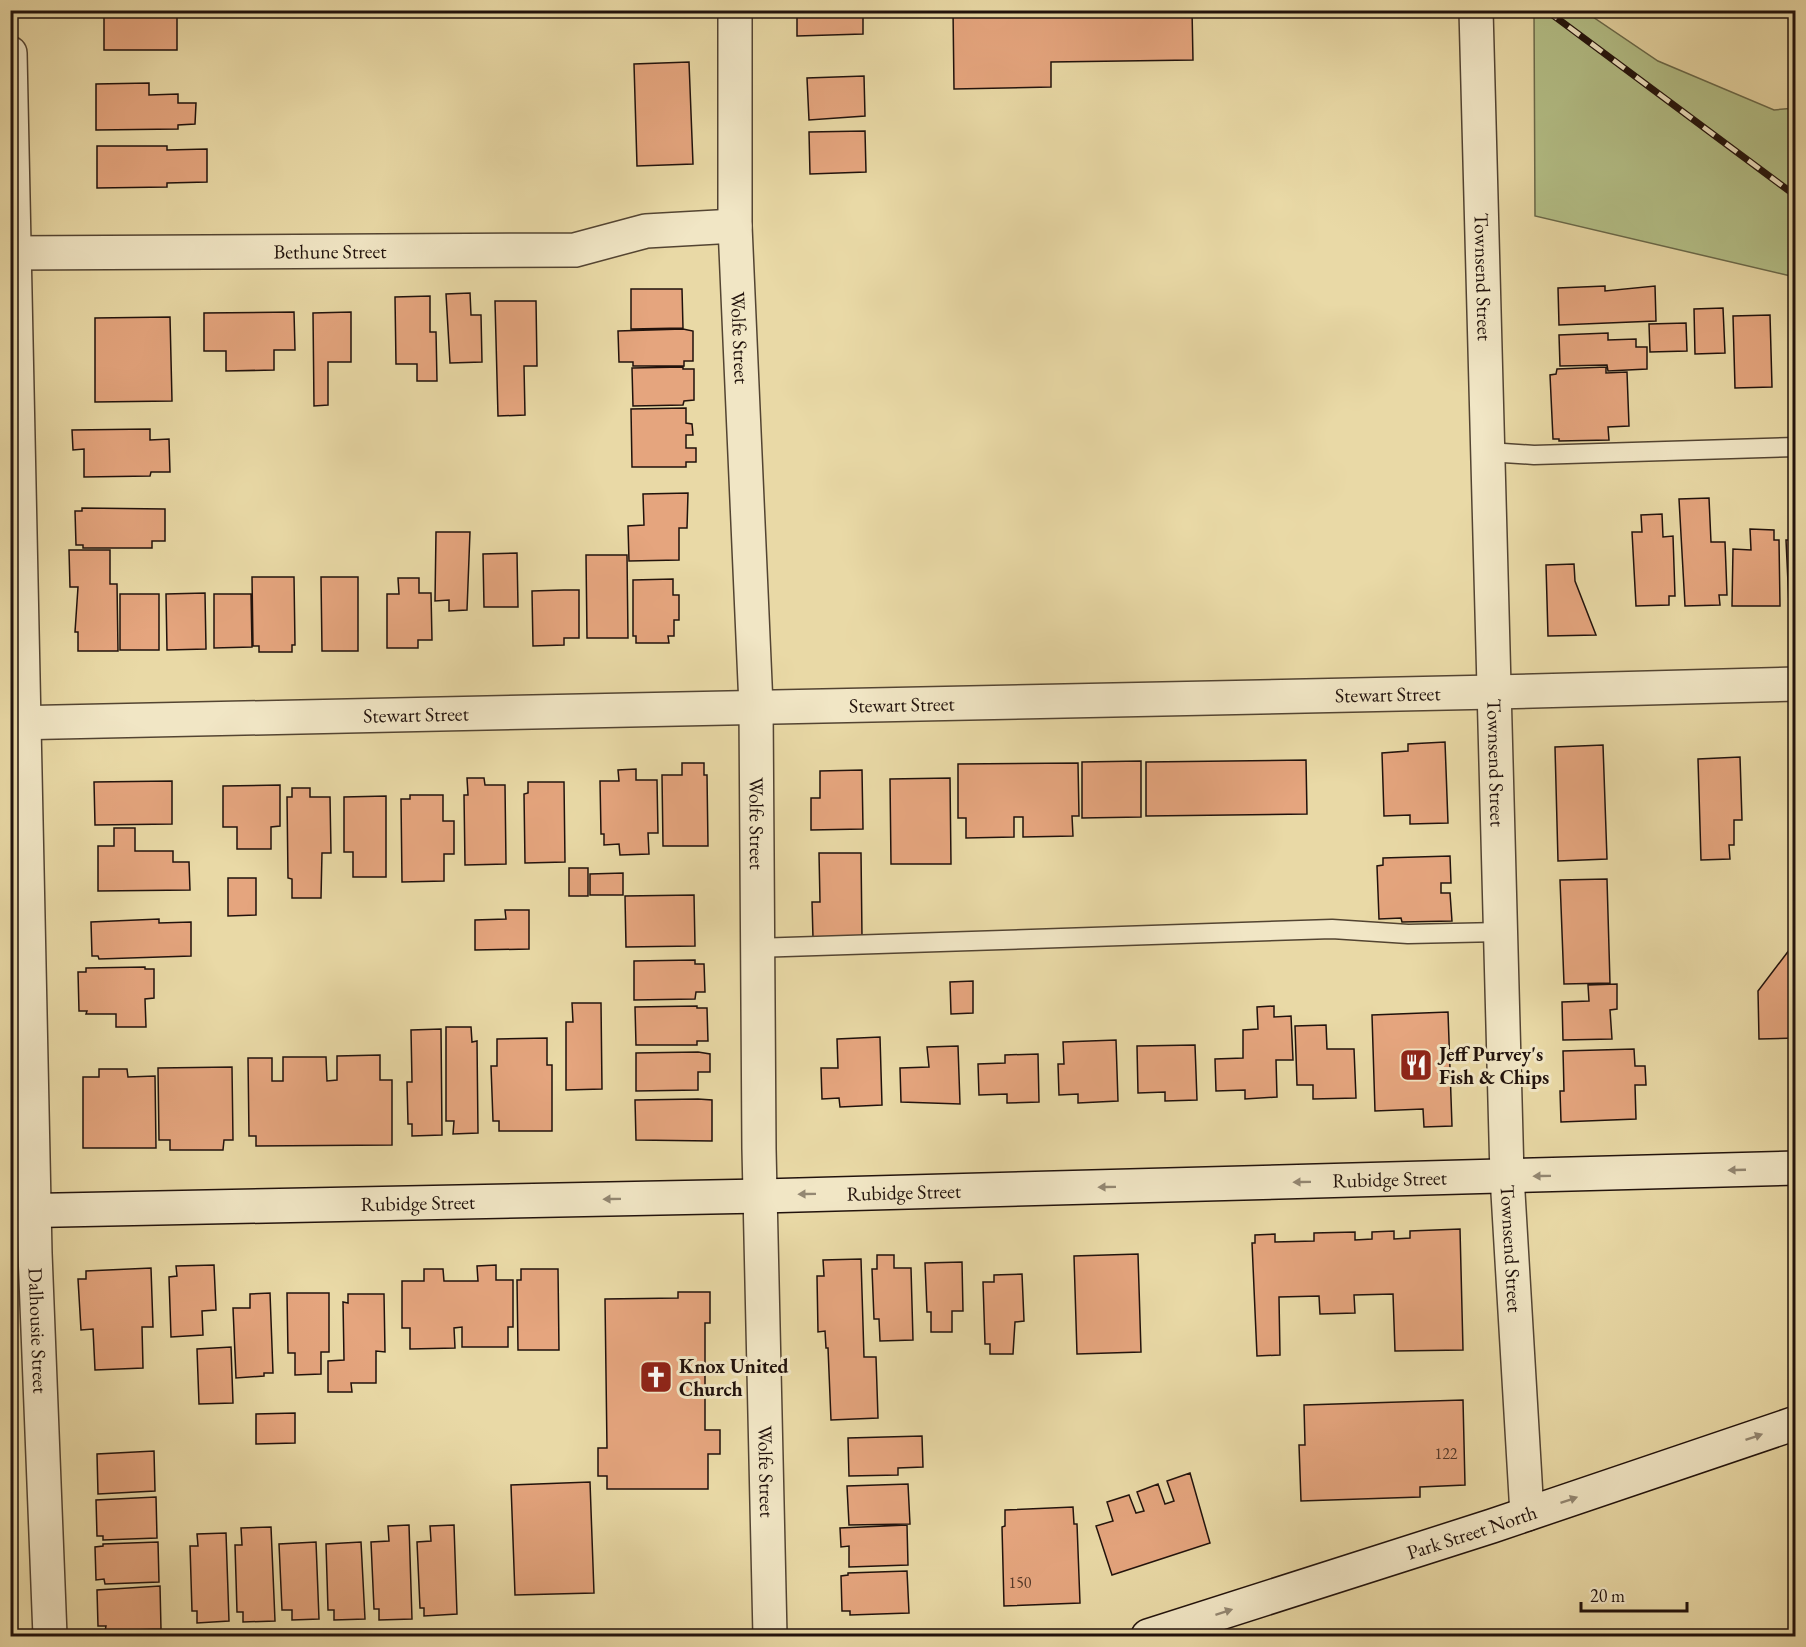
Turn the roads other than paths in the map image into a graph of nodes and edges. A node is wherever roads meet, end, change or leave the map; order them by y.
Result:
1 (735, 10) edge
2 (1476, 10) edge
3 (10, 53) edge
4 (735, 226) junction
5 (13, 253) edge
6 (1796, 447) edge
7 (1488, 452) junction
8 (1796, 684) edge
9 (1494, 693) junction
10 (756, 706) junction
11 (17, 723) edge
12 (1500, 932) junction
13 (758, 948) junction
14 (1796, 1168) edge
15 (1507, 1176) junction
16 (760, 1196) junction
17 (22, 1210) edge
18 (1796, 1423) edge
19 (1527, 1514) junction
20 (50, 1636) edge
21 (771, 1636) edge
22 (1148, 1636) edge

1 - 4 street, Wolfe Street
2 - 7 street, Townsend Street
3 - 5 street, Dalhousie Street
4 - 5 street, Bethune Street
4 - 10 street, Wolfe Street
5 - 11 street, Dalhousie Street
6 - 7 lane
7 - 9 street, Townsend Street
8 - 9 street, Stewart Street
9 - 10 street, Stewart Street
9 - 12 street, Townsend Street
10 - 11 street, Stewart Street
10 - 13 street, Wolfe Street
11 - 17 street, Dalhousie Street
12 - 13 lane
12 - 15 street, Townsend Street
13 - 16 street, Wolfe Street
14 -> 15 street, Rubidge Street
15 -> 16 street, Rubidge Street
15 - 19 street, Townsend Street
16 -> 17 street, Rubidge Street
16 - 21 street, Wolfe Street
17 - 20 street, Dalhousie Street
19 -> 18 street, Park Street North
22 -> 19 street, Park Street North

